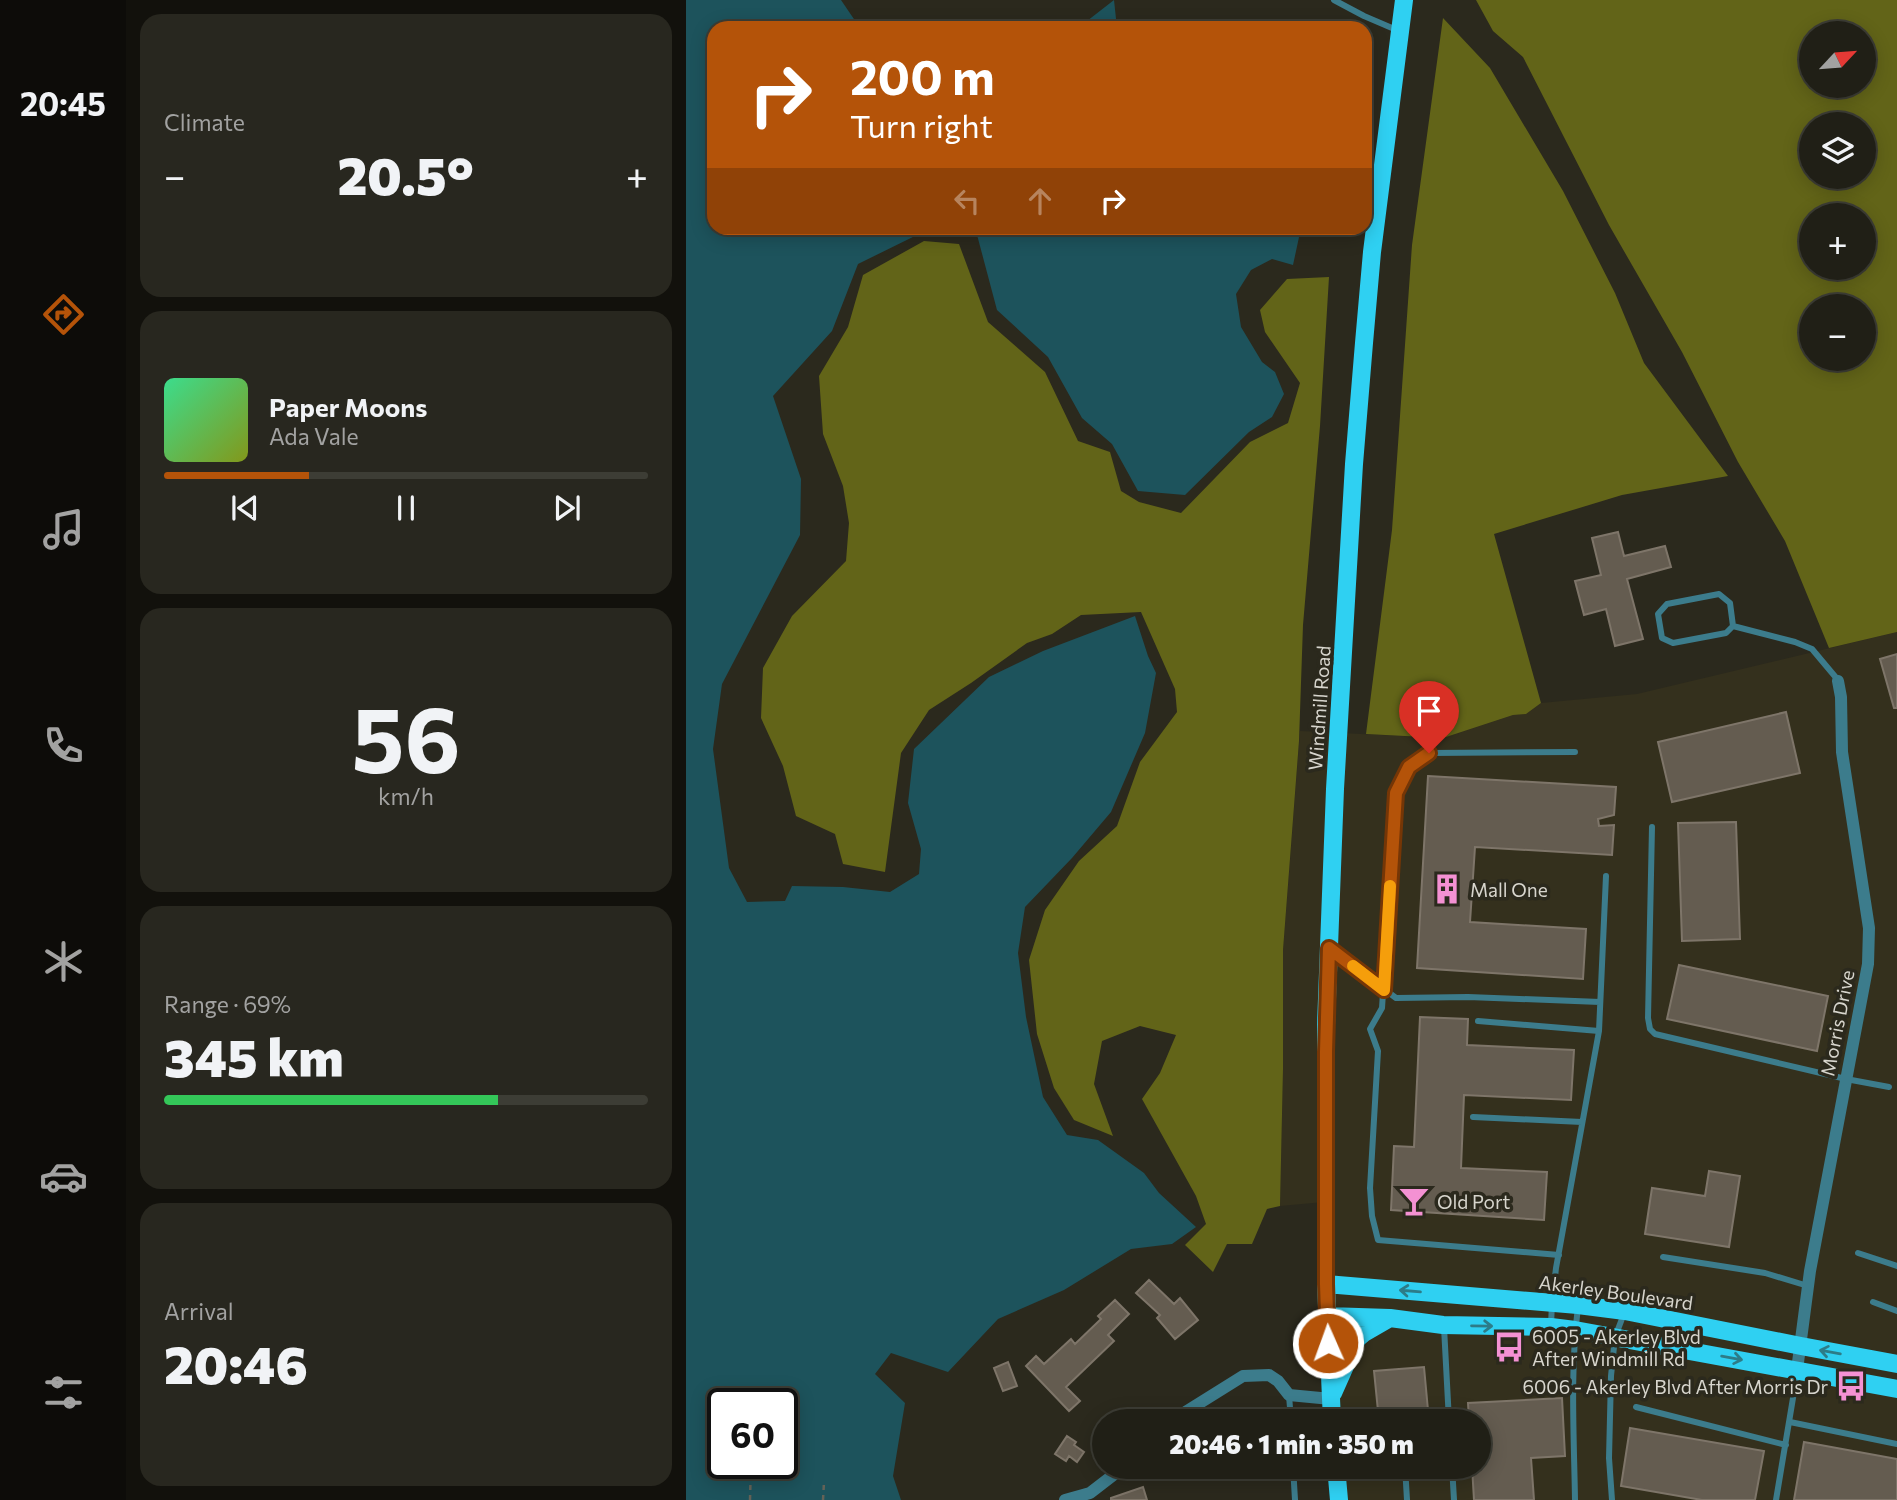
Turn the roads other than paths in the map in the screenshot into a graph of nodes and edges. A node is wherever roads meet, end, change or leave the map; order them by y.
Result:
1 (1334, 0) edge
2 (1404, 0) edge
3 (1399, 31) junction
4 (1733, 626) junction
5 (1838, 681) joint
6 (1575, 752) dead end
7 (1652, 827) dead end
8 (1606, 876) dead end
9 (1329, 948) junction
10 (1384, 990) junction
11 (1600, 1002) junction
12 (1478, 1021) dead end
13 (1599, 1031) junction
14 (1846, 1079) junction
15 (1889, 1087) dead end
16 (1473, 1117) dead end
17 (1582, 1122) junction
18 (1858, 1253) dead end
19 (1559, 1255) junction
20 (1663, 1256) dead end
21 (1897, 1266) edge
22 (1326, 1284) junction
23 (1808, 1286) junction
24 (1873, 1302) dead end
25 (1552, 1303) junction
26 (1578, 1305) junction
27 (1625, 1311) junction
28 (1897, 1311) edge
29 (1327, 1316) junction
30 (1390, 1318) junction
31 (1443, 1325) junction
32 (1551, 1327) junction
33 (1575, 1330) junction
34 (1615, 1337) junction
35 (1801, 1346) junction
36 (1897, 1364) edge
37 (1797, 1370) junction
38 (1897, 1390) edge
39 (1289, 1395) junction
40 (1331, 1399) junction
41 (1636, 1407) dead end
42 (1190, 1409) edge
43 (1290, 1409) edge
44 (1331, 1409) edge
45 (1448, 1409) edge
46 (1790, 1422) junction
47 (1897, 1444) edge
48 (1786, 1445) junction
49 (1108, 1479) edge
50 (1294, 1479) edge
51 (1337, 1479) edge
52 (1406, 1479) edge
53 (1453, 1479) edge
54 (1065, 1500) edge
55 (1295, 1500) edge
56 (1339, 1500) edge
57 (1407, 1500) edge
58 (1454, 1500) edge
59 (1575, 1500) edge
60 (1612, 1500) edge
61 (1776, 1500) edge

1 - 3 lane
2 - 3 main road, Windmill Road
3 - 9 main road, Windmill Road
4 - 4 lane
4 - 5 lane
5 - 14 street, Morris Drive
6 - 10 lane
7 - 14 lane
8 - 11 lane
9 - 10 lane
9 - 22 main road, Windmill Road
10 - 11 lane
10 - 19 lane
11 - 13 lane
12 - 13 lane
13 - 17 lane
14 - 15 lane
14 - 23 street, Morris Drive
16 - 17 lane
17 - 19 lane
18 - 21 lane
19 - 25 lane
20 - 23 lane
25 -> 22 main road, Akerley Boulevard
22 - 29 main road, Windmill Road
23 - 35 street, Morris Drive
24 - 28 lane
25 - 26 main road, Akerley Boulevard
25 - 32 lane
26 - 27 main road, Akerley Boulevard
26 - 33 lane
27 - 34 lane
27 - 35 main road, Akerley Boulevard
29 - 30 main road
29 - 40 main road, Windmill Road
30 - 31 main road
30 - 40 main road
31 -> 32 main road
31 - 45 lane
32 - 33 main road
33 - 34 main road
33 - 59 lane
34 -> 37 main road
34 - 60 lane
36 -> 35 main road, Akerley Boulevard
35 - 37 street, Morris Drive
37 - 38 main road
37 - 46 lane
39 - 40 street
39 - 42 street
39 - 43 lane
40 - 44 main road, Windmill Road
41 - 48 lane
46 - 47 lane
46 - 48 lane
48 - 61 lane
49 - 54 street
50 - 55 lane
51 - 56 main road
52 - 57 lane
53 - 58 lane

